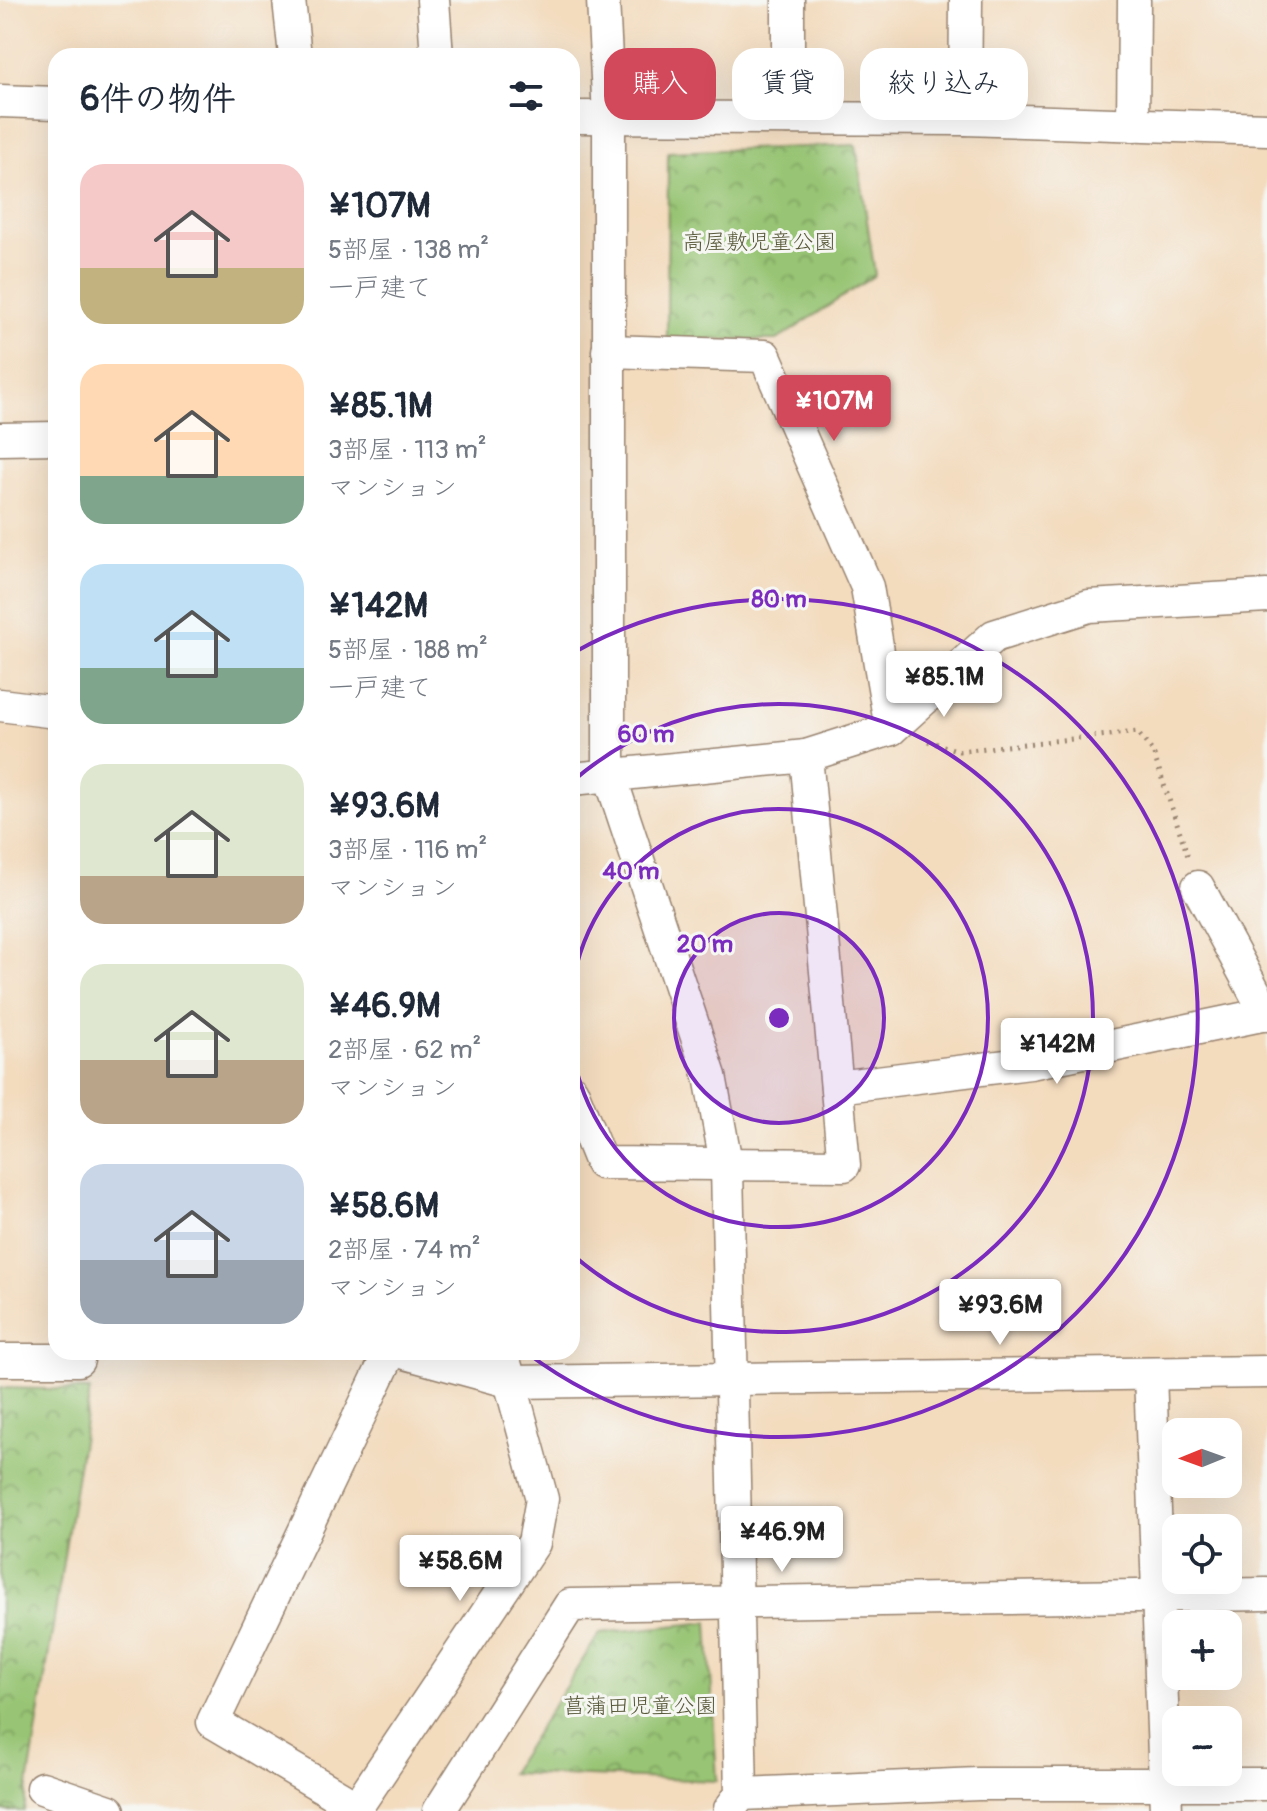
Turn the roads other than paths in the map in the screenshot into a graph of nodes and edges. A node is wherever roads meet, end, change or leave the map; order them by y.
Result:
1 (289, 0) edge
2 (433, 0) edge
3 (603, 0) edge
4 (788, 0) edge
5 (966, 0) edge
6 (1134, 0) edge
7 (294, 48) edge
8 (436, 48) edge
9 (605, 48) edge
10 (788, 48) edge
11 (966, 48) edge
12 (0, 101) edge
13 (48, 103) edge
14 (580, 117) edge
15 (604, 117) edge
16 (609, 120) edge
17 (993, 120) edge
18 (1133, 125) junction
19 (1267, 129) edge
20 (608, 351) junction
21 (48, 438) edge
22 (0, 439) edge
23 (1267, 596) edge
24 (0, 705) edge
25 (48, 711) edge
26 (891, 729) junction
27 (806, 756) junction
28 (609, 773) junction
29 (580, 778) edge
30 (1198, 887) road end
31 (1267, 1015) edge
32 (837, 1087) junction
33 (580, 1111) edge
34 (726, 1162) junction
35 (0, 1360) edge
36 (78, 1360) dead end
37 (386, 1360) edge
38 (431, 1360) edge
39 (505, 1360) edge
40 (1267, 1372) edge
41 (1150, 1374) junction
42 (734, 1377) junction
43 (512, 1382) junction
44 (1267, 1594) edge
45 (1157, 1596) junction
46 (736, 1602) junction
47 (1267, 1784) edge
48 (42, 1788) dead end
49 (1166, 1799) edge
50 (735, 1803) edge
51 (356, 1809) edge
52 (109, 1811) edge
53 (439, 1811) edge

1 - 7 street
2 - 8 street
3 - 9 street
4 - 10 street
5 - 11 street
6 - 18 street
12 - 13 street
14 - 15 street
16 - 20 street
17 - 18 street
18 - 19 street
20 - 26 street
20 - 28 street
21 - 22 street
23 - 26 street
24 - 25 street
26 - 27 street
27 - 28 street
27 - 32 street
28 - 29 street
28 - 34 street
30 - 31 street
31 - 32 street
32 - 34 street
33 - 34 street
34 - 42 street
35 - 36 street
37 - 51 street
38 - 43 street
39 - 43 street
40 - 41 street
41 - 42 street
41 - 45 street
42 - 43 street
42 - 46 street
43 - 51 street
44 - 45 street
45 - 46 street
45 - 49 street
46 - 50 street
46 - 53 street
47 - 49 street
48 - 52 street
49 - 50 street

